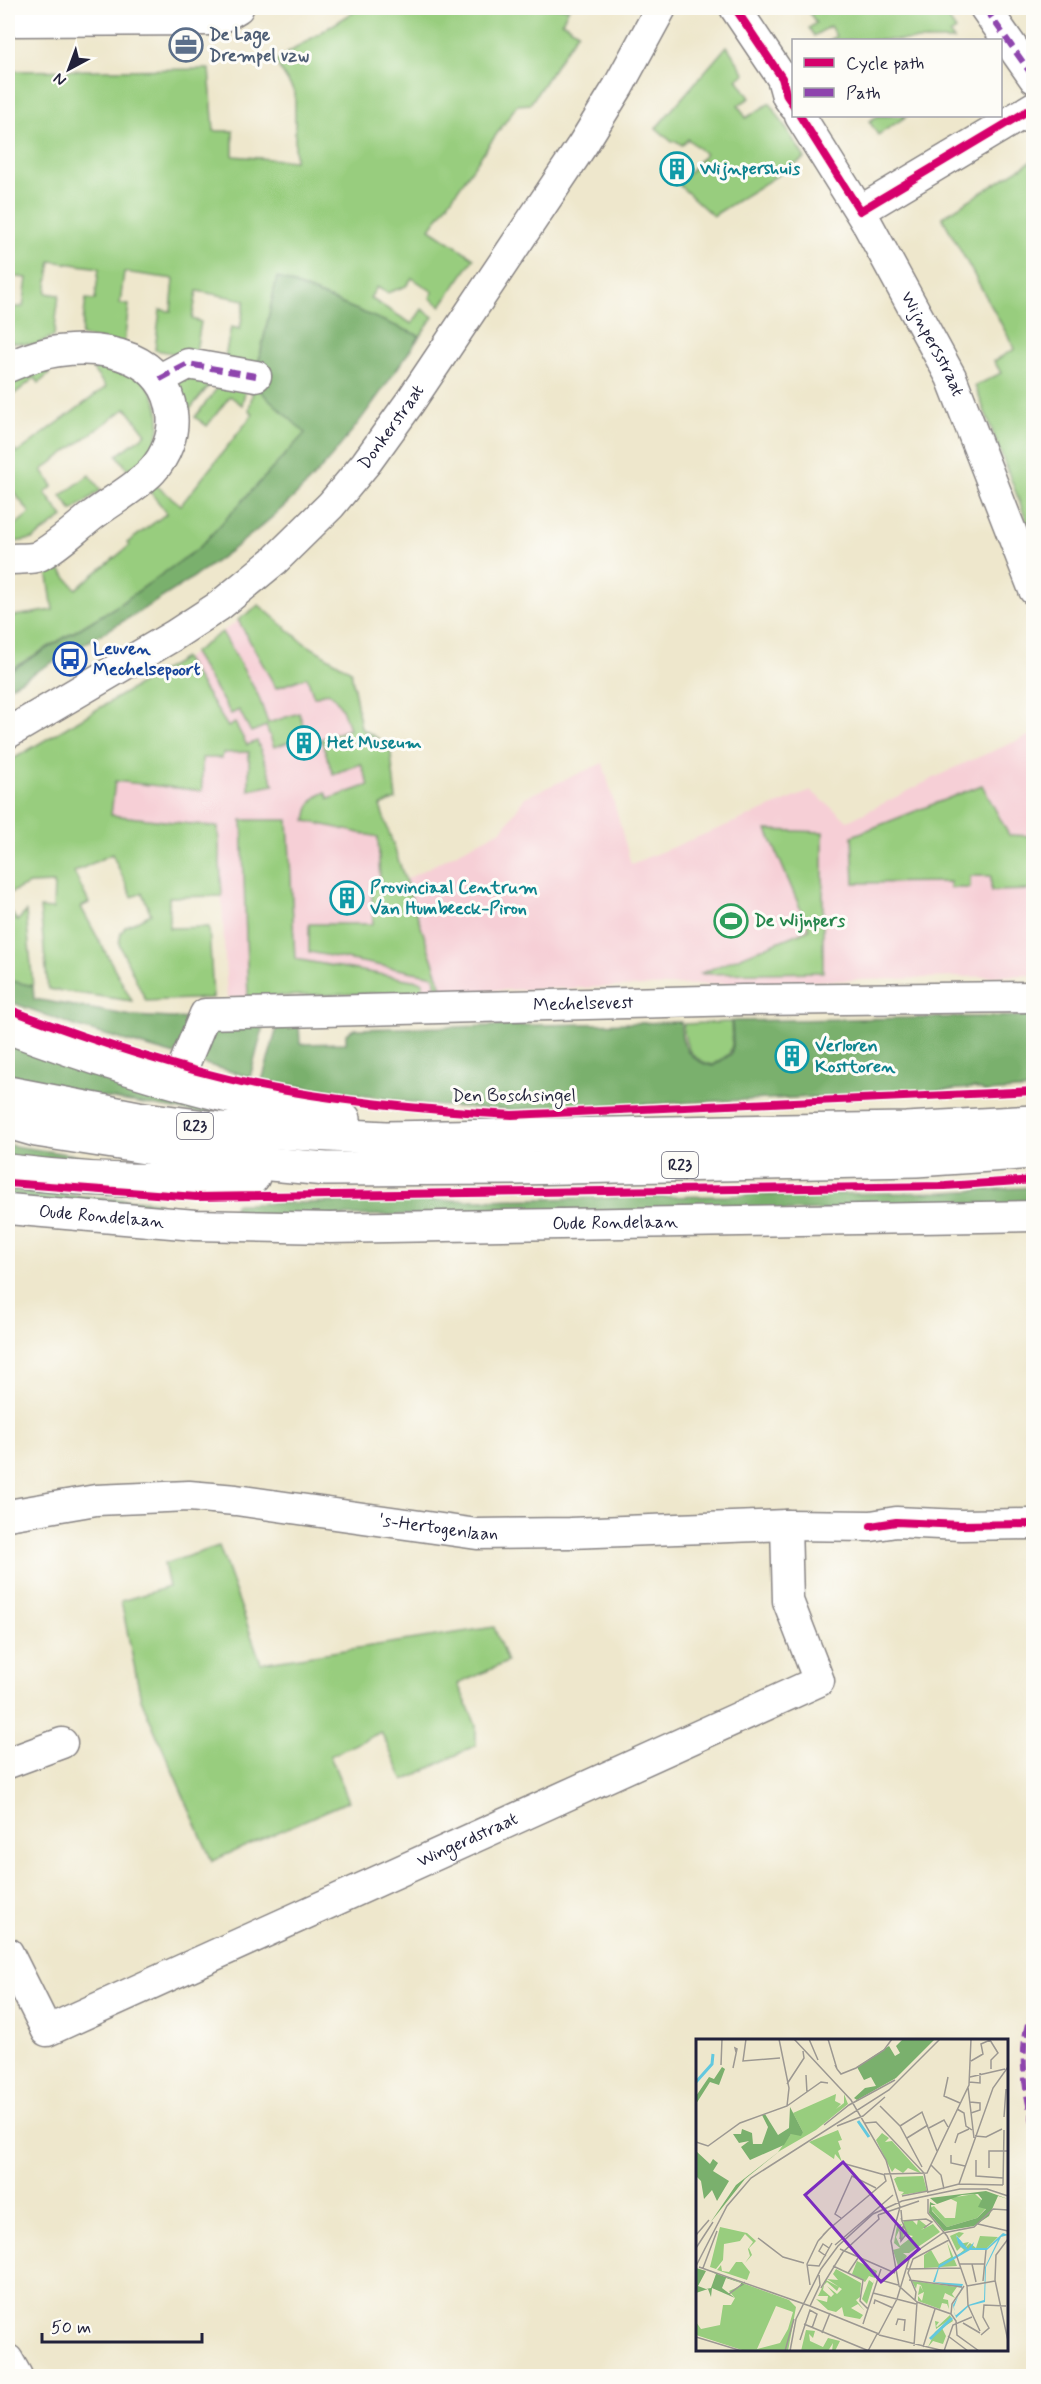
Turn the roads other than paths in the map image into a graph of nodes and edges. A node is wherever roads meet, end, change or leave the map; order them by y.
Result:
1 (238, 8) edge
2 (661, 8) edge
3 (735, 8) edge
4 (985, 8) edge
5 (8, 21) edge
6 (1034, 78) edge
7 (792, 103) edge
8 (1034, 106) edge
9 (801, 117) edge
10 (860, 211) junction
11 (8, 367) edge
12 (256, 376) dead end
13 (160, 379) junction
14 (8, 559) edge
15 (1034, 590) edge
16 (8, 733) edge
17 (1034, 997) edge
18 (8, 1027) edge
19 (177, 1082) junction
20 (8, 1093) edge
21 (8, 1122) edge
22 (1034, 1122) edge
23 (386, 1138) junction
24 (1034, 1152) edge
25 (326, 1169) junction
26 (8, 1171) edge
27 (195, 1182) junction
28 (8, 1209) edge
29 (1034, 1216) edge
30 (195, 1225) junction
31 (8, 1515) edge
32 (1034, 1524) edge
33 (786, 1525) junction
34 (62, 1743) dead end
35 (8, 1763) edge
36 (8, 1953) edge
37 (8, 2360) edge
38 (17, 2376) edge

1 - 5 street
2 - 16 street, Donkerstraat
3 - 7 street
4 - 6 street
8 - 10 street
9 - 10 street, Wijnpersstraat
10 - 15 street, Wijnpersstraat
11 - 13 street
12 - 13 street
13 - 14 street
17 - 19 street, Mechelsevest
18 - 19 main road
19 - 23 main road
20 - 23 main road, R23
21 - 25 main road, R23
22 - 23 main road, R23
24 - 25 main road, R23
25 - 27 main road
26 - 27 main road
27 - 30 street
28 - 30 street, Oude Rondelaan
29 - 30 street, Oude Rondelaan
31 - 33 street, 's-Hertogenlaan
32 - 33 street, 's-Hertogenlaan
33 - 36 street, Wingerdstraat
34 - 35 street
37 - 38 street

